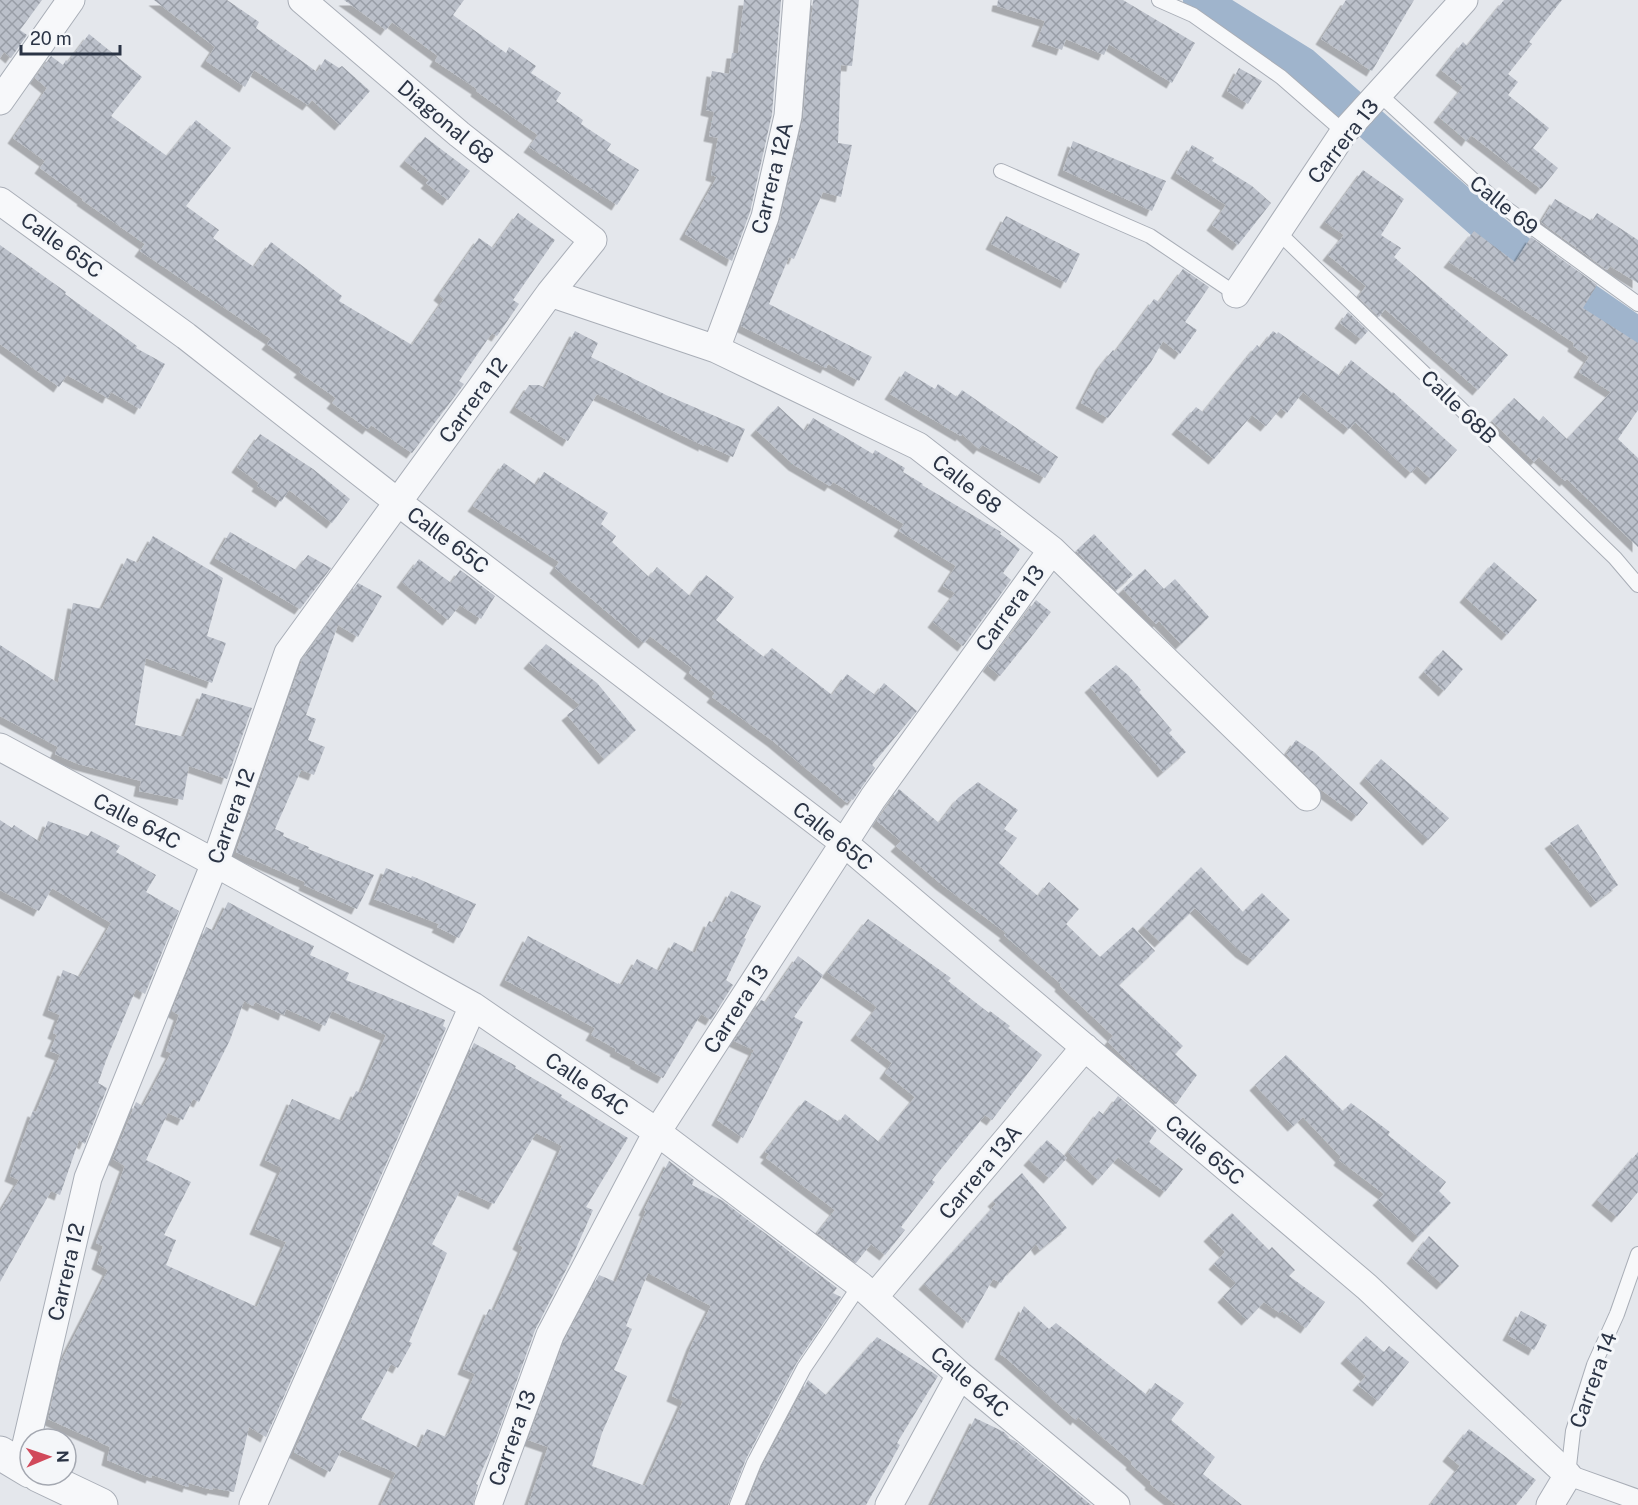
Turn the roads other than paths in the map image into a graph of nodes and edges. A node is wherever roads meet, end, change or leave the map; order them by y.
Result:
1 (71, 0) edge
2 (302, 0) edge
3 (797, 0) edge
4 (1159, 0) edge
5 (1464, 0) edge
6 (1377, 96) junction
7 (0, 101) edge
8 (1348, 128) junction
9 (1001, 171) dead end
10 (0, 201) edge
11 (1277, 231) junction
12 (592, 240) joint
13 (550, 293) junction
14 (1236, 294) joint
15 (1638, 304) edge
16 (716, 349) junction
17 (399, 503) junction
18 (1052, 550) junction
19 (1638, 585) edge
20 (0, 747) edge
21 (1307, 797) dead end
22 (844, 843) junction
23 (215, 863) junction
24 (472, 1006) junction
25 (1085, 1047) junction
26 (657, 1132) junction
27 (1638, 1254) edge
28 (868, 1291) junction
29 (960, 1376) junction
30 (31, 1427) edge
31 (1568, 1475) junction
32 (65, 1487) edge
33 (1638, 1500) edge
34 (101, 1505) edge
35 (254, 1505) edge
36 (488, 1505) edge
37 (736, 1505) edge
38 (889, 1505) edge
39 (1116, 1505) edge
40 (1550, 1505) edge

1 - 7 street
2 - 12 street, Diagonal 68
3 - 16 street, Carrera 12A
4 - 8 lane
5 - 6 street, Carrera 13
6 - 8 street, Carrera 13
6 - 15 lane, Calle 69
8 - 11 street, Carrera 13
9 - 14 lane
10 - 17 street, Calle 65C
11 - 14 street, Carrera 13
11 - 19 lane, Calle 68B
12 - 13 street, Carrera 12
13 - 16 street, Calle 68
13 - 17 street, Carrera 12
16 - 18 street, Calle 68
17 - 22 street, Calle 65C
17 - 23 street, Carrera 12
18 - 21 street, Calle 68
18 - 22 street, Carrera 13
20 - 23 street, Calle 64C
22 - 25 street, Calle 65C
22 - 26 street, Carrera 13
23 - 24 street, Calle 64C
23 - 30 street, Carrera 12
24 - 26 street, Calle 64C
24 - 35 street
25 - 28 street, Carrera 13A
25 - 31 street, Calle 65C
26 - 28 street, Calle 64C
26 - 36 street, Carrera 13
27 - 31 lane, Carrera 14
28 - 29 street, Calle 64C
28 - 37 lane, Carrera 13A
29 - 38 street
29 - 39 street, Calle 64C
31 - 33 street, Calle 65C
31 - 40 street, Carrera 14
32 - 34 street

